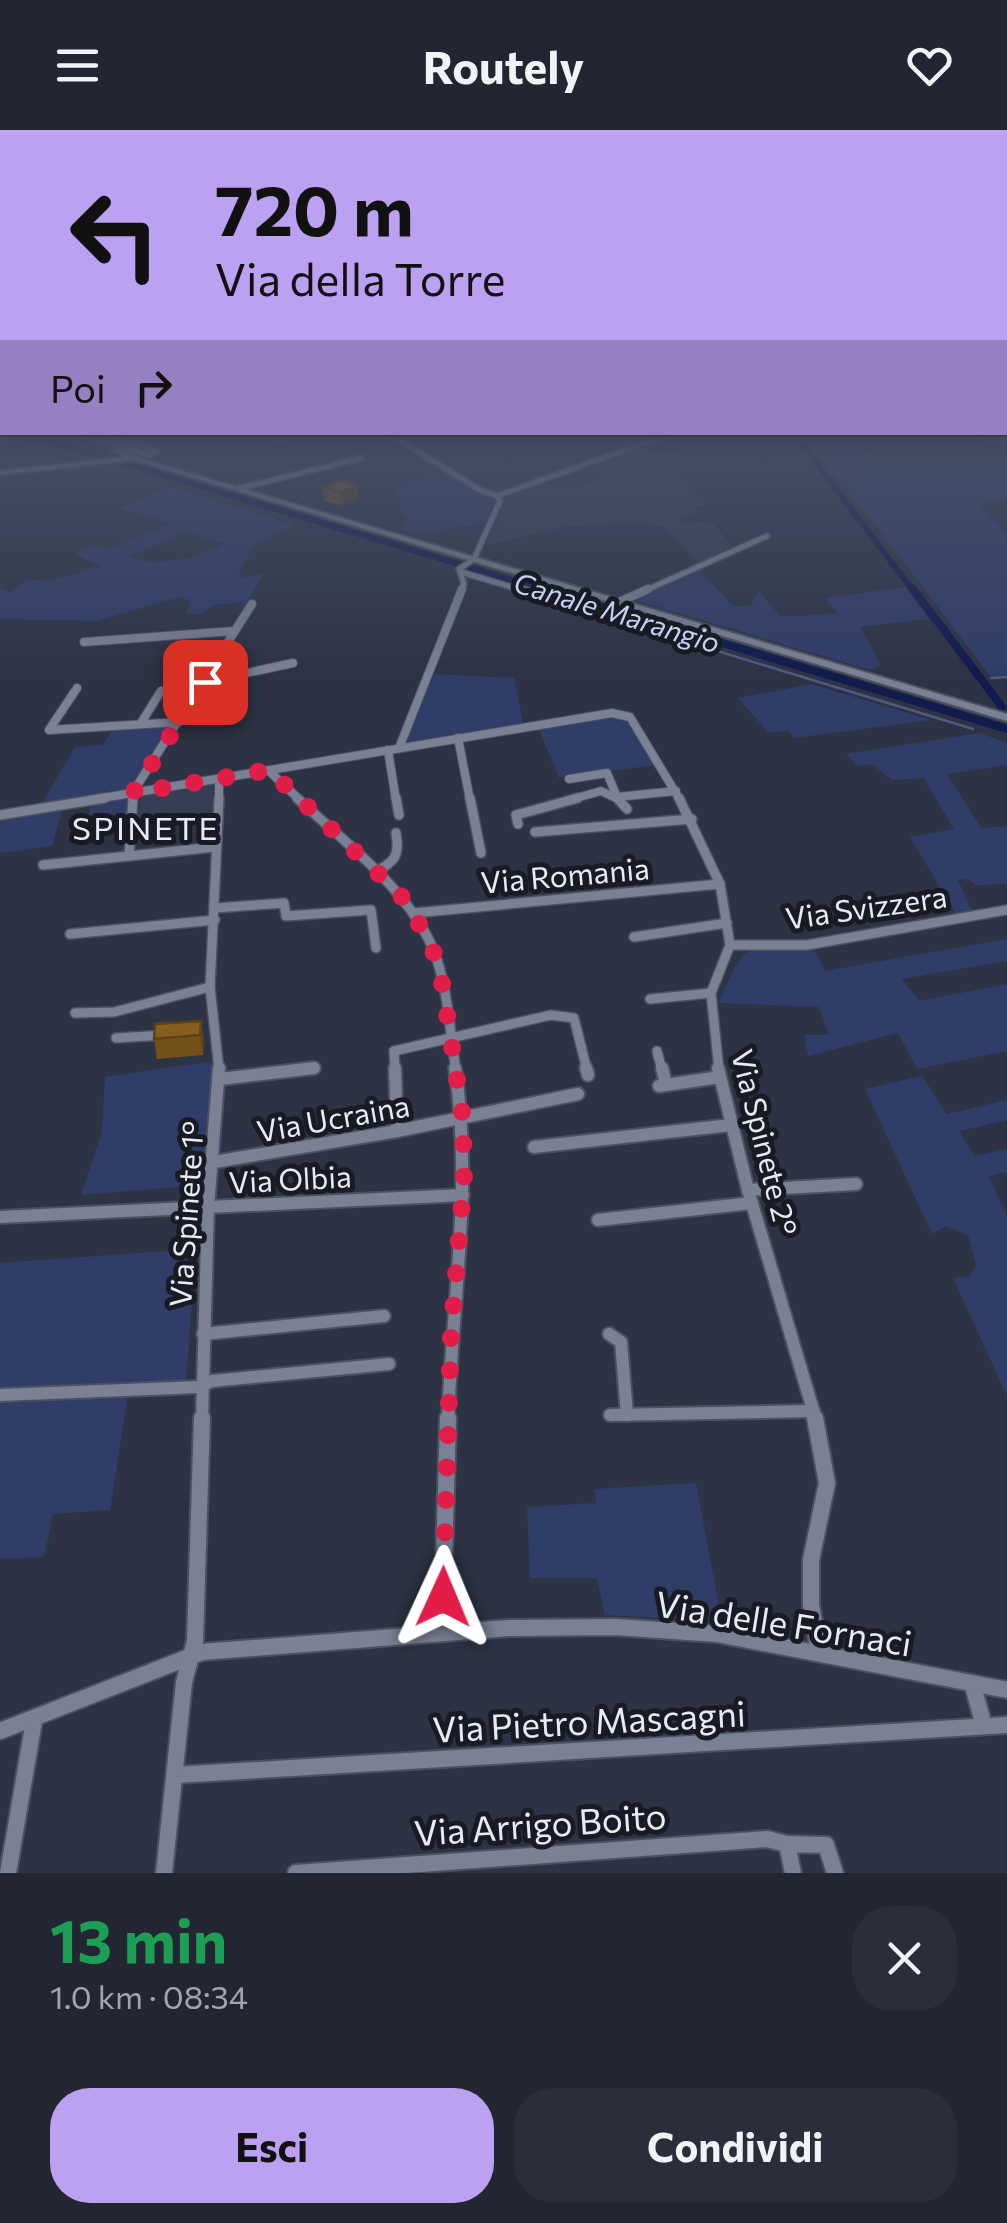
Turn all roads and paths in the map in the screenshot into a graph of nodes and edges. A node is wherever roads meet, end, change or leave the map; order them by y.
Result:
1 (313, 511) edge
2 (495, 511) edge
3 (767, 536) dead end
4 (728, 542) dead end
5 (738, 552) junction
6 (473, 562) junction
7 (460, 570) junction
8 (619, 602) junction
9 (252, 604) dead end
10 (590, 610) dead end
11 (234, 631) junction
12 (84, 642) dead end
13 (292, 663) dead end
14 (205, 682) junction
15 (77, 688) dead end
16 (162, 691) dead end
17 (1007, 718) edge
18 (179, 722) junction
19 (142, 724) junction
20 (458, 738) junction
21 (394, 748) junction
22 (269, 770) junction
23 (219, 779) junction
24 (569, 779) dead end
25 (676, 791) junction
26 (133, 793) junction
27 (617, 797) junction
28 (627, 809) dead end
29 (0, 815) edge
30 (399, 815) dead end
31 (692, 819) junction
32 (518, 824) dead end
33 (536, 832) dead end
34 (396, 834) dead end
35 (215, 848) junction
36 (481, 853) dead end
37 (129, 856) junction
38 (43, 865) dead end
39 (376, 872) junction
40 (720, 884) junction
41 (1007, 910) edge
42 (414, 913) junction
43 (216, 914) junction
44 (726, 924) junction
45 (70, 934) dead end
46 (634, 937) dead end
47 (730, 945) junction
48 (376, 948) dead end
49 (210, 987) junction
50 (711, 992) junction
51 (650, 999) dead end
52 (75, 1013) dead end
53 (217, 1032) junction
54 (200, 1033) edge
55 (183, 1034) edge
56 (116, 1038) dead end
57 (449, 1040) junction
58 (657, 1051) dead end
59 (314, 1068) dead end
60 (588, 1075) dead end
61 (720, 1076) junction
62 (220, 1079) junction
63 (578, 1094) dead end
64 (463, 1118) junction
65 (731, 1125) junction
66 (397, 1131) junction
67 (534, 1146) dead end
68 (214, 1162) junction
69 (856, 1184) dead end
70 (463, 1195) junction
71 (750, 1197) junction
72 (208, 1207) junction
73 (0, 1217) edge
74 (598, 1220) dead end
75 (384, 1316) dead end
76 (202, 1334) junction
77 (608, 1334) dead end
78 (389, 1364) dead end
79 (200, 1386) junction
80 (0, 1395) edge
81 (814, 1411) junction
82 (627, 1414) junction
83 (610, 1415) dead end
84 (442, 1634) junction
85 (819, 1650) junction
86 (192, 1654) junction
87 (972, 1686) junction
88 (1007, 1690) edge
89 (34, 1721) junction
90 (1007, 1724) edge
91 (984, 1726) junction
92 (0, 1730) edge
93 (175, 1775) junction
94 (788, 1844) junction
95 (8, 1873) edge
96 (164, 1873) edge
97 (296, 1873) edge
98 (793, 1873) edge
99 (835, 1873) edge

1 - 6 main road
2 - 6 street
3 - 5 street
4 - 5 street
5 - 8 street
6 - 7 street
6 - 8 main road
7 - 10 street
7 - 21 street
8 - 17 main road
9 - 11 street
11 - 12 street
11 - 14 street
13 - 14 street
14 - 18 street
15 - 19 street
16 - 19 street
18 - 19 street
18 - 26 street
20 - 21 street
20 - 25 street
20 - 36 street
21 - 22 street
21 - 30 street
22 - 23 street
22 - 39 street
23 - 26 street
23 - 35 street, Via Spinete 1°
24 - 27 street
25 - 27 street
25 - 31 street
26 - 29 street
26 - 37 street
27 - 28 street
27 - 32 street
31 - 33 street
31 - 40 street
34 - 39 street
35 - 37 street
35 - 43 street, Via Spinete 1°
37 - 38 street
39 - 42 street
40 - 42 street, Via Romania
40 - 44 street
41 - 47 street, Via Svizzera
42 - 57 street
43 - 45 street
43 - 48 street
43 - 49 street, Via Spinete 1°
44 - 46 street
44 - 47 street
47 - 50 street, Via Spinete 2°
49 - 52 street
49 - 53 street, Via Spinete 1°
50 - 51 street
50 - 61 street, Via Spinete 2°
53 - 54 street
53 - 62 street, Via Spinete 1°
55 - 56 street
57 - 60 street
57 - 64 street
57 - 66 street
58 - 61 street
59 - 62 street
61 - 65 street, Via Spinete 2°
62 - 68 street, Via Spinete 1°
63 - 64 street, Via Ucraina
64 - 66 street, Via Ucraina
64 - 70 street
65 - 67 street
65 - 71 street, Via Spinete 2°
66 - 68 street, Via Ucraina
68 - 72 street, Via Spinete 1°
69 - 71 street
70 - 72 street, Via Olbia
70 - 84 street
71 - 74 street
71 - 81 street, Via Spinete 2°
72 - 73 street, Via Olbia
72 - 76 street, Via Spinete 1°
75 - 76 street
76 - 79 street, Via Spinete 1°
77 - 82 street
78 - 79 street
79 - 80 street
79 - 86 street, Via Spinete 1°
81 - 82 street
81 - 85 street, Via Spinete 2°
82 - 83 street
84 - 85 street, Via delle Fornaci
84 - 86 street, Via delle Fornaci
85 - 87 street, Via delle Fornaci
86 - 89 street, Via delle Fornaci
86 - 93 street, Via Spinete 1°
87 - 88 street, Via delle Fornaci
87 - 91 street
89 - 92 street, Via delle Fornaci
89 - 95 street
90 - 91 street, Via Pietro Mascagni
91 - 93 street, Via Pietro Mascagni
93 - 96 street, Via Spinete 1°
94 - 97 street, Via Arrigo Boito
94 - 98 street
94 - 99 street, Via Arrigo Boito

